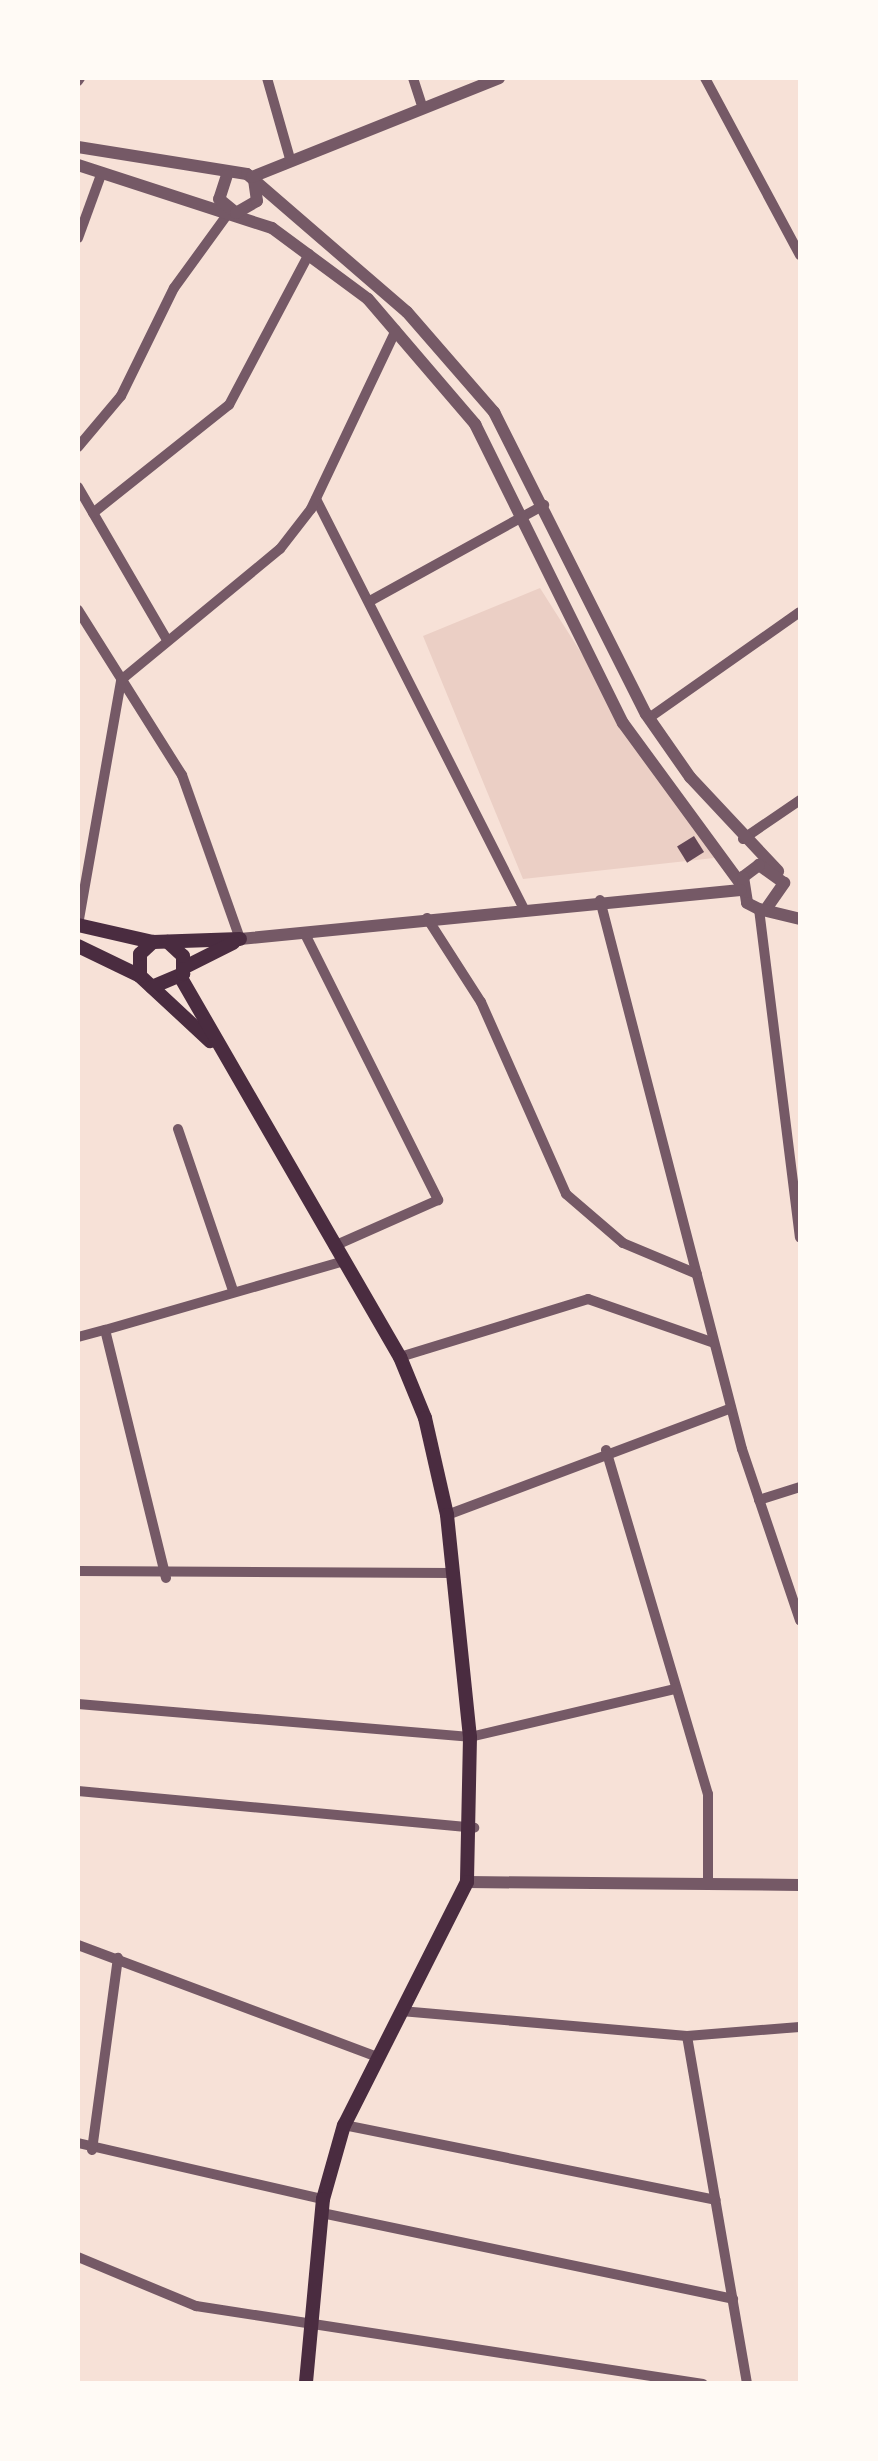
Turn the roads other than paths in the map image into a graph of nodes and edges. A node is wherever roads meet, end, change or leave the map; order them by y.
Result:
1 (267, 78) edge
2 (414, 78) edge
3 (499, 78) edge
4 (706, 78) edge
5 (423, 108) junction
6 (78, 147) edge
7 (291, 162) junction
8 (78, 165) edge
9 (102, 172) junction
10 (227, 175) junction
11 (252, 177) junction
12 (230, 211) junction
13 (78, 238) edge
14 (308, 254) junction
15 (800, 256) edge
16 (407, 312) junction
17 (396, 330) junction
18 (78, 447) edge
19 (78, 487) edge
20 (316, 499) junction
21 (544, 505) junction
22 (93, 514) junction
23 (523, 517) junction
24 (370, 601) junction
25 (78, 610) edge
26 (800, 612) edge
27 (167, 640) junction
28 (121, 680) junction
29 (649, 718) junction
30 (800, 800) edge
31 (743, 838) junction
32 (780, 874) junction
33 (741, 887) junction
34 (800, 887) edge
35 (600, 899) junction
36 (524, 907) junction
37 (763, 909) junction
38 (427, 918) junction
39 (800, 919) edge
40 (78, 926) edge
41 (304, 932) junction
42 (240, 939) junction
43 (160, 942) junction
44 (78, 946) edge
45 (183, 972) junction
46 (140, 976) junction
47 (152, 987) junction
48 (214, 1044) junction
49 (178, 1129) dead end
50 (800, 1237) edge
51 (334, 1246) junction
52 (344, 1262) junction
53 (696, 1274) junction
54 (233, 1290) junction
55 (104, 1330) junction
56 (78, 1337) edge
57 (714, 1343) junction
58 (400, 1356) junction
59 (731, 1408) junction
60 (606, 1450) junction
61 (800, 1487) edge
62 (759, 1500) junction
63 (447, 1515) junction
64 (78, 1571) edge
65 (453, 1573) junction
66 (166, 1578) junction
67 (800, 1620) edge
68 (676, 1689) junction
69 (78, 1704) edge
70 (470, 1737) junction
71 (78, 1791) edge
72 (474, 1828) junction
73 (467, 1882) junction
74 (800, 1884) edge
75 (708, 1885) junction
76 (78, 1945) edge
77 (118, 1958) junction
78 (401, 2011) junction
79 (800, 2027) edge
80 (687, 2036) junction
81 (378, 2057) junction
82 (344, 2125) junction
83 (78, 2143) edge
84 (92, 2150) junction
85 (715, 2200) junction
86 (322, 2206) junction
87 (78, 2258) edge
88 (732, 2298) junction
89 (314, 2320) junction
90 (306, 2384) edge
91 (703, 2384) edge
92 (747, 2384) edge

1 - 7 street
2 - 5 street
3 - 5 street
4 - 15 street
5 - 7 street
6 - 10 street
7 - 11 street
8 - 9 street
9 - 12 street
9 - 13 street
10 - 11 street
10 - 12 street
11 - 12 street
11 - 16 street
12 - 14 street
12 - 18 street
14 - 17 street
14 - 22 street
16 - 17 street
16 - 21 street
17 - 20 street
17 - 23 street
19 - 22 street
20 - 24 street
20 - 27 street
21 - 23 street
21 - 29 street
22 - 27 street
23 - 24 street
23 - 33 street
24 - 36 street
25 - 28 street
26 - 29 street
27 - 28 street
28 - 40 street
28 - 42 street
29 - 31 street
30 - 31 street
31 - 32 street
32 - 33 street
32 - 34 street
32 - 37 street
33 - 35 street
33 - 37 street
35 - 36 street
35 - 53 street
36 - 38 street
37 - 39 street
37 - 50 street
38 - 41 street
38 - 53 street
40 - 43 main road
41 - 42 street
41 - 51 street
42 - 43 main road
42 - 45 main road
43 - 45 main road
43 - 46 main road
44 - 46 main road
45 - 47 main road
45 - 48 main road
46 - 47 main road
47 - 48 main road
48 - 51 main road
49 - 54 street
51 - 52 main road
52 - 54 street
52 - 58 main road
53 - 57 street
54 - 55 street
55 - 56 street
55 - 66 street
57 - 58 street
57 - 59 street
58 - 63 main road
59 - 60 street
59 - 62 street
60 - 63 street
60 - 68 street
61 - 62 street
62 - 67 street
63 - 65 main road
64 - 66 street
65 - 66 street
65 - 70 main road
68 - 70 street
68 - 75 street
69 - 70 street
70 - 72 main road
71 - 72 street
72 - 73 main road
73 - 75 street
73 - 78 main road
74 - 75 street
76 - 77 street
77 - 81 street
77 - 84 street
78 - 80 street
78 - 81 main road
79 - 80 street
80 - 85 street
81 - 82 main road
82 - 85 street
82 - 86 main road
83 - 84 street
84 - 86 street
85 - 88 street
86 - 88 street
86 - 89 main road
87 - 89 street
88 - 92 street
89 - 90 main road
89 - 91 street

